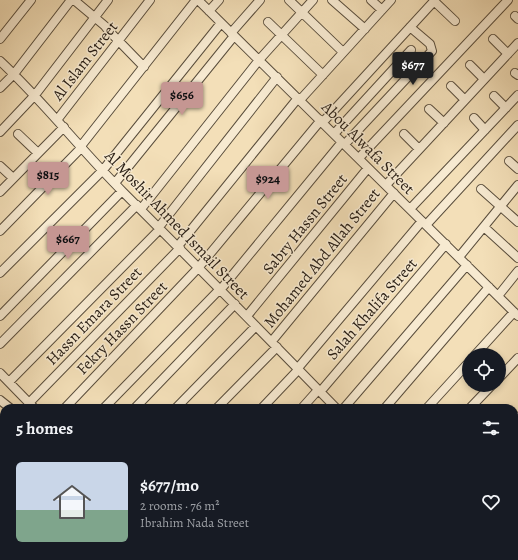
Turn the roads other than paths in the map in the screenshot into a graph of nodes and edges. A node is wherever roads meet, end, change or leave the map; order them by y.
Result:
1 (31, 0) edge
2 (71, 0) edge
3 (74, 0) edge
4 (108, 0) edge
5 (150, 0) edge
6 (197, 0) edge
7 (219, 0) edge
8 (260, 0) edge
9 (290, 0) edge
10 (314, 0) edge
11 (332, 0) edge
12 (371, 0) edge
13 (391, 0) edge
14 (508, 0) edge
15 (435, 1) edge
16 (382, 10) junction
17 (209, 11) junction
18 (302, 13) junction
19 (95, 17) junction
20 (455, 21) dead end
21 (268, 22) dead end
22 (221, 23) junction
23 (410, 27) junction
24 (365, 29) junction
25 (233, 34) junction
26 (281, 35) junction
27 (0, 39) edge
28 (493, 39) dead end
29 (118, 40) junction
30 (518, 43) edge
31 (411, 50) dead end
32 (343, 52) junction
33 (508, 54) junction
34 (259, 60) junction
35 (0, 61) edge
36 (470, 65) dead end
37 (144, 67) junction
38 (14, 74) junction
39 (323, 75) junction
40 (277, 77) junction
41 (484, 79) junction
42 (451, 86) dead end
43 (0, 88) edge
44 (35, 95) junction
45 (518, 95) edge
46 (494, 96) dead end
47 (299, 99) junction
48 (465, 100) junction
49 (506, 108) junction
50 (429, 109) dead end
51 (474, 118) dead end
52 (58, 120) junction
53 (322, 121) junction
54 (444, 123) junction
55 (518, 125) edge
56 (64, 127) junction
57 (485, 130) junction
58 (0, 132) edge
59 (18, 134) dead end
60 (334, 134) junction
61 (404, 134) dead end
62 (343, 143) junction
63 (82, 146) junction
64 (419, 149) junction
65 (38, 153) junction
66 (359, 158) junction
67 (509, 161) dead end
68 (0, 166) edge
69 (368, 168) junction
70 (518, 168) edge
71 (103, 170) junction
72 (13, 178) junction
73 (115, 183) junction
74 (386, 185) junction
75 (518, 185) edge
76 (481, 189) dead end
77 (122, 191) junction
78 (0, 192) edge
79 (394, 193) junction
80 (500, 206) junction
81 (139, 207) junction
82 (410, 209) junction
83 (518, 222) edge
84 (424, 223) junction
85 (484, 226) junction
86 (159, 228) junction
87 (0, 231) edge
88 (446, 244) junction
89 (179, 247) junction
90 (459, 257) junction
91 (518, 258) edge
92 (467, 265) junction
93 (199, 267) junction
94 (518, 271) edge
95 (0, 273) edge
96 (489, 287) junction
97 (221, 289) junction
98 (498, 296) junction
99 (235, 304) junction
100 (516, 314) edge
101 (0, 316) edge
102 (247, 316) junction
103 (256, 326) junction
104 (0, 344) edge
105 (274, 344) junction
106 (482, 348) edge
107 (517, 362) edge
108 (298, 369) junction
109 (462, 370) edge
110 (506, 372) edge
111 (0, 373) edge
112 (9, 382) junction
113 (319, 391) junction
114 (485, 392) edge
115 (29, 404) edge
116 (33, 404) edge
117 (69, 404) edge
118 (108, 404) edge
119 (139, 404) edge
120 (180, 404) edge
121 (221, 404) edge
122 (266, 404) edge
123 (306, 404) edge
124 (332, 404) edge
125 (347, 404) edge
126 (388, 404) edge
127 (431, 404) edge
128 (474, 404) edge

1 - 27 street
2 - 38 street
3 - 19 street
4 - 19 street
5 - 29 street, Al Islam Street
6 - 17 street, Abou Alwafa Street
6 - 37 street
7 - 17 street
8 - 25 street
9 - 18 street
10 - 18 street
11 - 24 street
12 - 16 street
13 - 16 street, Hassn Emara Street
14 - 66 street
15 - 20 street
15 - 23 street, Fekry Hassn Street
16 - 24 street, Hassn Emara Street
17 - 22 street, Abou Alwafa Street
18 - 26 street
18 - 32 street
19 - 29 street
19 - 44 street
21 - 26 street
22 - 25 street, Abou Alwafa Street
22 - 71 street
23 - 53 street, Fekry Hassn Street
23 - 62 street
24 - 32 street, Hassn Emara Street
25 - 34 street, Abou Alwafa Street
25 - 73 street
26 - 34 street
26 - 39 street
28 - 33 street
29 - 37 street
29 - 52 street, Al Islam Street
30 - 33 street
31 - 60 street
32 - 39 street, Hassn Emara Street
33 - 41 street
34 - 40 street, Abou Alwafa Street
34 - 81 street
35 - 38 street, Al Moshir Ahmed Ismail Street
36 - 41 street
37 - 63 street
38 - 43 street
38 - 44 street, Al Moshir Ahmed Ismail Street
39 - 47 street, Hassn Emara Street
40 - 47 street, Abou Alwafa Street
40 - 86 street
41 - 48 street
42 - 48 street
44 - 52 street, Al Moshir Ahmed Ismail Street
44 - 58 street
45 - 49 street
46 - 49 street
47 - 53 street, Abou Alwafa Street
47 - 89 street, Hassn Emara Street
48 - 54 street
49 - 57 street
50 - 54 street
51 - 57 street
52 - 56 street, Al Moshir Ahmed Ismail Street
53 - 60 street, Abou Alwafa Street
53 - 93 street, Fekry Hassn Street
54 - 64 street
55 - 84 street
56 - 63 street, Al Moshir Ahmed Ismail Street
56 - 65 street
57 - 82 street
59 - 65 street
60 - 62 street, Abou Alwafa Street
61 - 64 street
62 - 66 street, Abou Alwafa Street
62 - 97 street
63 - 71 street, Al Moshir Ahmed Ismail Street
63 - 87 street
64 - 74 street
65 - 72 street
66 - 69 street, Abou Alwafa Street
67 - 70 street
68 - 72 street
69 - 74 street, Abou Alwafa Street
69 - 102 street, Sabry Hassn Street
71 - 73 street, Al Moshir Ahmed Ismail Street
71 - 95 street
72 - 78 street
73 - 77 street, Al Moshir Ahmed Ismail Street
74 - 79 street, Abou Alwafa Street
75 - 80 street
76 - 80 street
77 - 81 street, Al Moshir Ahmed Ismail Street
77 - 101 street
79 - 82 street, Abou Alwafa Street
79 - 105 street, Mohamed Abd Allah Street
80 - 83 street
80 - 85 street
81 - 86 street, Al Moshir Ahmed Ismail Street
81 - 104 street
82 - 84 street, Abou Alwafa Street
84 - 88 street, Abou Alwafa Street
84 - 108 street
85 - 90 street
85 - 91 street
86 - 89 street, Al Moshir Ahmed Ismail Street
86 - 112 street
88 - 90 street, Abou Alwafa Street
88 - 113 street, Salah Khalifa Street
89 - 93 street, Al Moshir Ahmed Ismail Street
89 - 116 street, Hassn Emara Street
90 - 92 street, Abou Alwafa Street
92 - 96 street, Abou Alwafa Street
92 - 125 street
93 - 97 street, Al Moshir Ahmed Ismail Street
93 - 117 street, Fekry Hassn Street
94 - 98 street
96 - 98 street, Abou Alwafa Street
96 - 126 street
97 - 99 street, Al Moshir Ahmed Ismail Street
97 - 118 street
98 - 100 street, Abou Alwafa Street
99 - 102 street, Al Moshir Ahmed Ismail Street
99 - 119 street
100 - 106 street
102 - 103 street, Al Moshir Ahmed Ismail Street
103 - 105 street, Al Moshir Ahmed Ismail Street
103 - 120 street
105 - 108 street, Al Moshir Ahmed Ismail Street
105 - 121 street, Mohamed Abd Allah Street
107 - 110 street
108 - 113 street, Al Moshir Ahmed Ismail Street
108 - 122 street
109 - 127 street
111 - 112 street
112 - 115 street
113 - 123 street, Salah Khalifa Street
113 - 124 street, Al Moshir Ahmed Ismail Street
114 - 128 street

